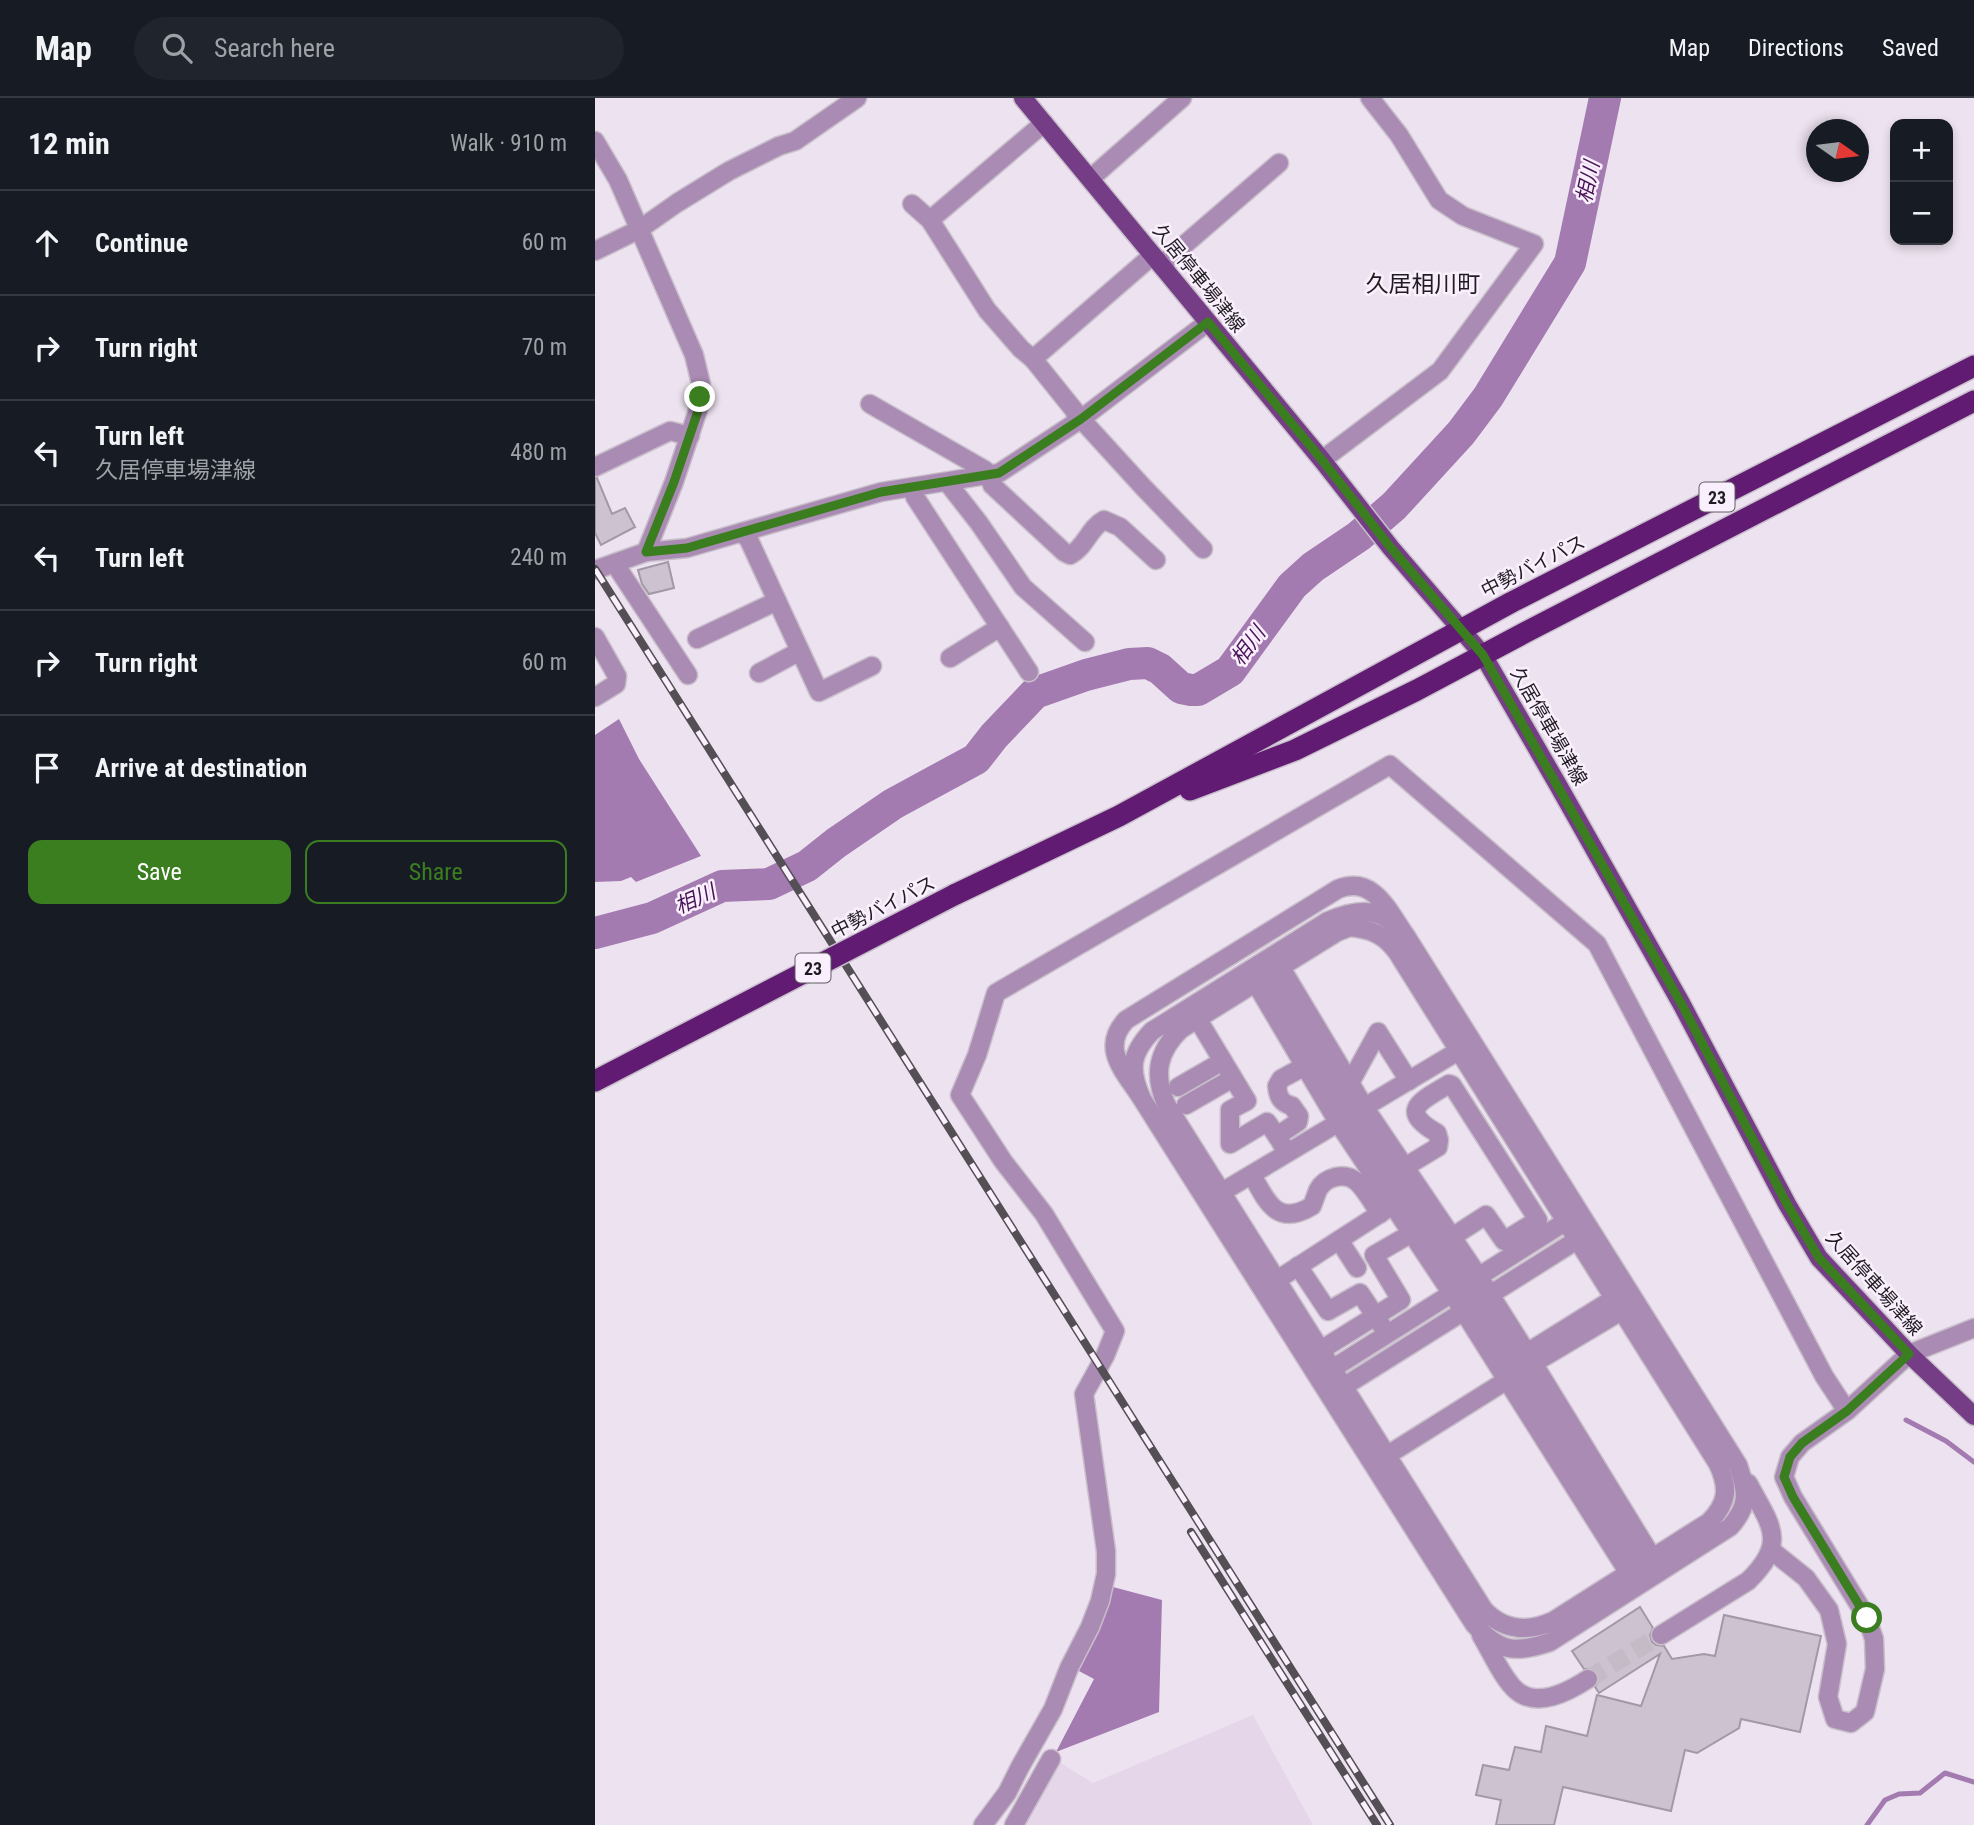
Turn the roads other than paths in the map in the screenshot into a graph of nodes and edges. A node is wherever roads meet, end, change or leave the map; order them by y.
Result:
1 (857, 98) edge
2 (1023, 98) edge
3 (1182, 98) edge
4 (1370, 98) edge
5 (1044, 123) junction
6 (595, 141) edge
7 (1279, 163) dead end
8 (1090, 179) junction
9 (912, 204) dead end
10 (930, 220) junction
11 (640, 229) junction
12 (595, 251) edge
13 (1157, 260) junction
14 (1208, 322) junction
15 (1033, 359) junction
16 (1974, 366) edge
17 (1974, 401) edge
18 (870, 404) dead end
19 (1079, 420) junction
20 (690, 436) junction
21 (1322, 460) junction
22 (595, 467) edge
23 (989, 475) junction
24 (947, 482) junction
25 (912, 487) junction
26 (742, 532) junction
27 (1203, 549) dead end
28 (646, 552) junction
29 (1156, 560) dead end
30 (615, 564) junction
31 (595, 570) edge
32 (777, 601) junction
33 (1000, 627) junction
34 (1461, 629) junction
35 (595, 637) edge
36 (697, 639) dead end
37 (1085, 642) dead end
38 (800, 651) junction
39 (1483, 655) junction
40 (950, 658) dead end
41 (872, 666) dead end
42 (1029, 672) dead end
43 (759, 673) dead end
44 (688, 675) dead end
45 (595, 697) edge
46 (1119, 816) junction
47 (1406, 936) junction
48 (1268, 974) junction
49 (1197, 1018) junction
50 (1459, 1050) junction
51 (1223, 1060) junction
52 (1305, 1066) junction
53 (1233, 1078) junction
54 (595, 1081) edge
55 (1409, 1081) junction
56 (1350, 1083) junction
57 (1178, 1087) dead end
58 (1142, 1100) junction
59 (1187, 1105) dead end
60 (1352, 1115) junction
61 (1277, 1136) junction
62 (1288, 1153) junction
63 (1405, 1167) junction
64 (1252, 1175) junction
65 (1222, 1192) junction
66 (1387, 1210) junction
67 (1565, 1222) junction
68 (1412, 1233) junction
69 (1452, 1237) junction
70 (1339, 1240) junction
71 (1577, 1240) junction
72 (1298, 1266) junction
73 (1357, 1268) dead end
74 (1277, 1280) junction
75 (1466, 1285) junction
76 (1477, 1303) junction
77 (1619, 1304) junction
78 (1375, 1316) junction
79 (1974, 1328) edge
80 (1387, 1334) junction
81 (1321, 1350) junction
82 (1909, 1354) junction
83 (1517, 1367) junction
84 (1332, 1369) junction
85 (1343, 1387) junction
86 (1847, 1411) junction
87 (1974, 1416) edge
88 (1383, 1451) junction
89 (1738, 1465) junction
90 (1771, 1550) junction
91 (1640, 1565) junction
92 (1474, 1624) junction
93 (1661, 1635) tunnel mouth
94 (1588, 1679) tunnel mouth
95 (1051, 1759) dead end
96 (983, 1825) edge
97 (1013, 1825) edge

1 - 11 street
2 - 5 main road, 久居停車場津線
3 - 8 street
4 - 21 street
5 - 8 main road, 久居停車場津線
5 - 10 street
6 - 11 street
7 - 13 street
8 - 13 main road, 久居停車場津線
9 - 10 street
10 - 15 street
11 - 12 street
11 - 20 street
13 - 14 main road, 久居停車場津線
13 - 15 street
14 - 19 street
14 - 21 main road, 久居停車場津線
15 - 19 street
16 - 34 highway, 中勢バイパス / 23
17 - 39 highway, 中勢バイパス / 23
18 - 23 street
19 - 23 street
19 - 27 street
20 - 22 street
20 - 28 street
21 - 34 main road, 久居停車場津線
23 - 24 street
23 - 29 street
24 - 25 street
24 - 37 street
25 - 26 street
25 - 33 street
26 - 28 street
26 - 32 street
28 - 30 street
30 - 31 street
30 - 44 street
32 - 36 street
32 - 38 street
33 - 40 street
33 - 42 street
34 - 39 main road, 久居停車場津線
34 - 46 highway, 中勢バイパス / 23
35 - 45 street
38 - 41 street
38 - 43 street
39 - 46 highway, 中勢バイパス / 23
39 - 82 main road, 久居停車場津線
46 - 54 highway, 中勢バイパス / 23, bridge
47 - 58 street
47 - 58 street
47 - 89 street
48 - 49 street
48 - 50 street
48 - 52 street
48 - 56 street
48 - 60 street
49 - 51 street
49 - 65 street
50 - 55 street
50 - 67 street
51 - 53 street
51 - 57 street
52 - 60 street
52 - 61 street
53 - 59 street
53 - 61 street
55 - 56 street
55 - 60 street
56 - 60 street
58 - 92 street
60 - 62 street
60 - 63 street
60 - 66 street
60 - 75 street
61 - 62 street
62 - 64 street
63 - 69 street
63 - 69 street
64 - 65 street
64 - 66 street
65 - 74 street
66 - 68 street
66 - 70 street
67 - 71 street
67 - 75 street
68 - 75 street
68 - 78 street
69 - 75 street
70 - 72 street
70 - 73 street
71 - 76 street
71 - 77 street
72 - 74 street
72 - 78 street
74 - 81 street
75 - 76 street
75 - 80 street
76 - 83 street
76 - 85 street
77 - 83 street
77 - 91 street
78 - 80 street
78 - 81 street
79 - 82 street
80 - 84 street
81 - 84 street
82 - 86 street
82 - 87 main road, 久居停車場津線
83 - 88 street
83 - 91 street
84 - 85 street
85 - 88 street
86 - 90 street
86 - 96 street
88 - 91 street
89 - 90 street
89 - 92 street
90 - 93 street
92 - 94 street
95 - 97 street

